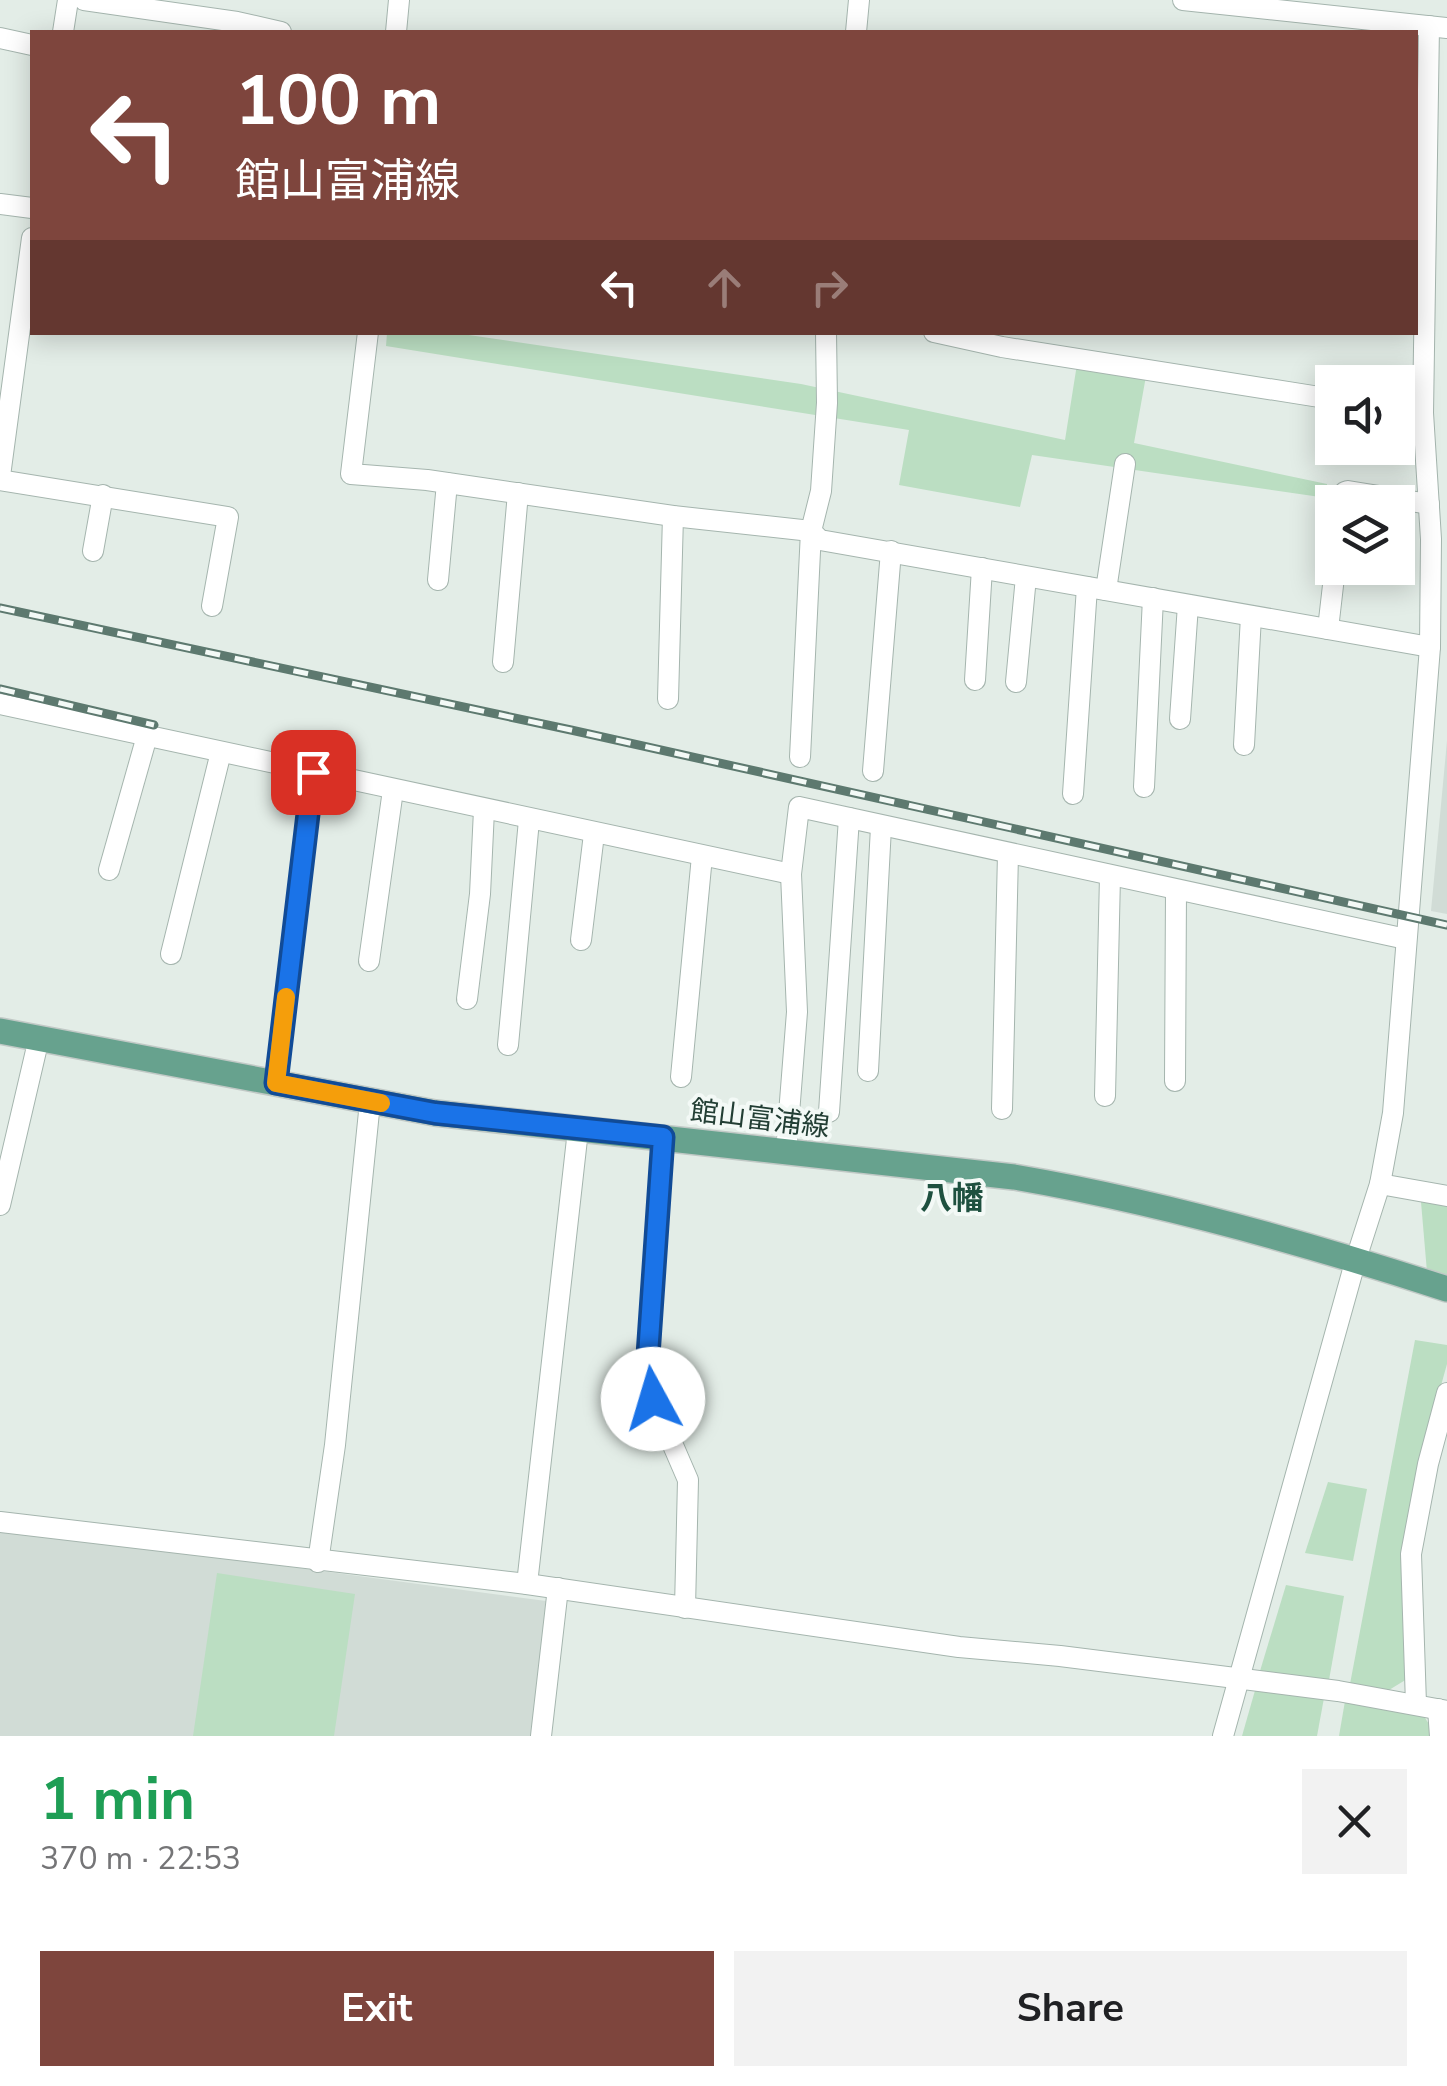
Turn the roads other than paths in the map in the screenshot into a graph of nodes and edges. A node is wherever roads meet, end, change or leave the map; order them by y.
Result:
1 (68, 0) edge
2 (84, 0) edge
3 (399, 0) edge
4 (859, 0) edge
5 (1184, 0) edge
6 (182, 24) edge
7 (1438, 27) edge
8 (64, 30) edge
9 (256, 30) edge
10 (396, 30) edge
11 (856, 30) edge
12 (0, 38) edge
13 (30, 44) edge
14 (0, 204) edge
15 (30, 208) edge
16 (30, 253) edge
17 (368, 335) edge
18 (826, 335) edge
19 (948, 335) edge
20 (1315, 395) edge
21 (1415, 412) edge
22 (1423, 413) junction
23 (1126, 464) dead end
24 (0, 478) edge
25 (447, 482) junction
26 (518, 493) junction
27 (103, 495) junction
28 (1415, 502) edge
29 (1429, 504) junction
30 (674, 516) junction
31 (811, 531) junction
32 (92, 551) dead end
33 (891, 551) junction
34 (982, 568) junction
35 (1026, 577) junction
36 (438, 580) dead end
37 (1334, 585) edge
38 (1096, 588) junction
39 (1153, 598) junction
40 (1188, 605) junction
41 (212, 606) dead end
42 (1251, 616) junction
43 (1328, 629) junction
44 (1430, 647) junction
45 (502, 662) dead end
46 (975, 680) dead end
47 (1016, 682) dead end
48 (668, 699) dead end
49 (0, 704) edge
50 (1180, 719) dead end
51 (147, 736) junction
52 (1244, 745) dead end
53 (221, 752) junction
54 (800, 757) dead end
55 (873, 771) dead end
56 (313, 772) junction
57 (1144, 787) dead end
58 (393, 790) junction
59 (1072, 794) dead end
60 (484, 810) junction
61 (849, 818) junction
62 (529, 820) junction
63 (881, 827) junction
64 (594, 834) junction
65 (1008, 854) junction
66 (702, 856) junction
67 (109, 870) dead end
68 (791, 874) junction
69 (1110, 876) junction
70 (1176, 890) junction
71 (1406, 939) junction
72 (581, 940) dead end
73 (171, 954) dead end
74 (369, 961) dead end
75 (467, 1000) dead end
76 (0, 1031) edge
77 (38, 1038) junction
78 (508, 1045) dead end
79 (868, 1071) dead end
80 (681, 1077) dead end
81 (1175, 1082) dead end
82 (276, 1083) junction
83 (1105, 1096) dead end
84 (370, 1102) junction
85 (1002, 1110) dead end
86 (829, 1112) dead end
87 (578, 1130) junction
88 (663, 1137) junction
89 (786, 1152) junction
90 (1380, 1184) junction
91 (1447, 1196) edge
92 (0, 1205) edge
93 (1356, 1259) junction
94 (1447, 1290) edge
95 (1447, 1393) edge
96 (0, 1522) edge
97 (318, 1562) junction
98 (527, 1584) junction
99 (558, 1588) junction
100 (686, 1608) junction
101 (1240, 1679) junction
102 (1416, 1704) junction
103 (1443, 1710) edge
104 (541, 1736) edge
105 (1223, 1736) edge
106 (1440, 1736) edge

1 - 8 street
2 - 6 street
3 - 10 street
4 - 11 street
5 - 7 street
6 - 9 street
7 - 22 street
12 - 13 street
14 - 15 street
16 - 24 street
17 - 25 street
18 - 31 street
19 - 20 street
21 - 22 street
22 - 29 street
23 - 38 street
24 - 27 street
25 - 26 street
25 - 36 street
26 - 30 street
26 - 45 street
27 - 32 street
27 - 41 street
28 - 29 street
29 - 44 street
30 - 31 street
30 - 48 street
31 - 33 street
31 - 54 street
33 - 34 street
33 - 55 street
34 - 35 street
34 - 46 street
35 - 38 street
35 - 47 street
37 - 43 street
38 - 39 street
38 - 59 street
39 - 40 street
39 - 57 street
40 - 42 street
40 - 50 street
42 - 43 street
42 - 52 street
43 - 44 street
44 - 71 street
49 - 51 street
51 - 53 street
51 - 67 street
53 - 56 street
53 - 73 street
56 - 58 street
56 - 82 street
58 - 60 street
58 - 74 street
60 - 62 street
60 - 75 street
61 - 63 street
61 - 68 street
61 - 86 street
62 - 64 street
62 - 78 street
63 - 65 street
63 - 79 street
64 - 66 street
64 - 72 street
65 - 69 street
65 - 85 street
66 - 68 street
66 - 80 street
68 - 89 street
69 - 70 street
69 - 83 street
70 - 71 street
70 - 81 street
71 - 90 street
76 - 77 main road, 館山富浦線
77 - 82 main road, 館山富浦線
77 - 92 street
82 - 84 main road, 館山富浦線
84 - 87 main road, 館山富浦線
84 - 97 street
87 - 88 main road, 館山富浦線
87 - 98 street
88 - 89 main road, 館山富浦線
88 - 100 street
89 - 93 main road, 館山富浦線
90 - 91 street
90 - 93 street
93 - 94 main road, 館山富浦線
93 - 101 street
95 - 102 street
96 - 97 street
97 - 98 street
98 - 99 street
99 - 100 street
99 - 104 street
100 - 101 street
101 - 102 street
101 - 105 street
102 - 103 street
103 - 106 street

